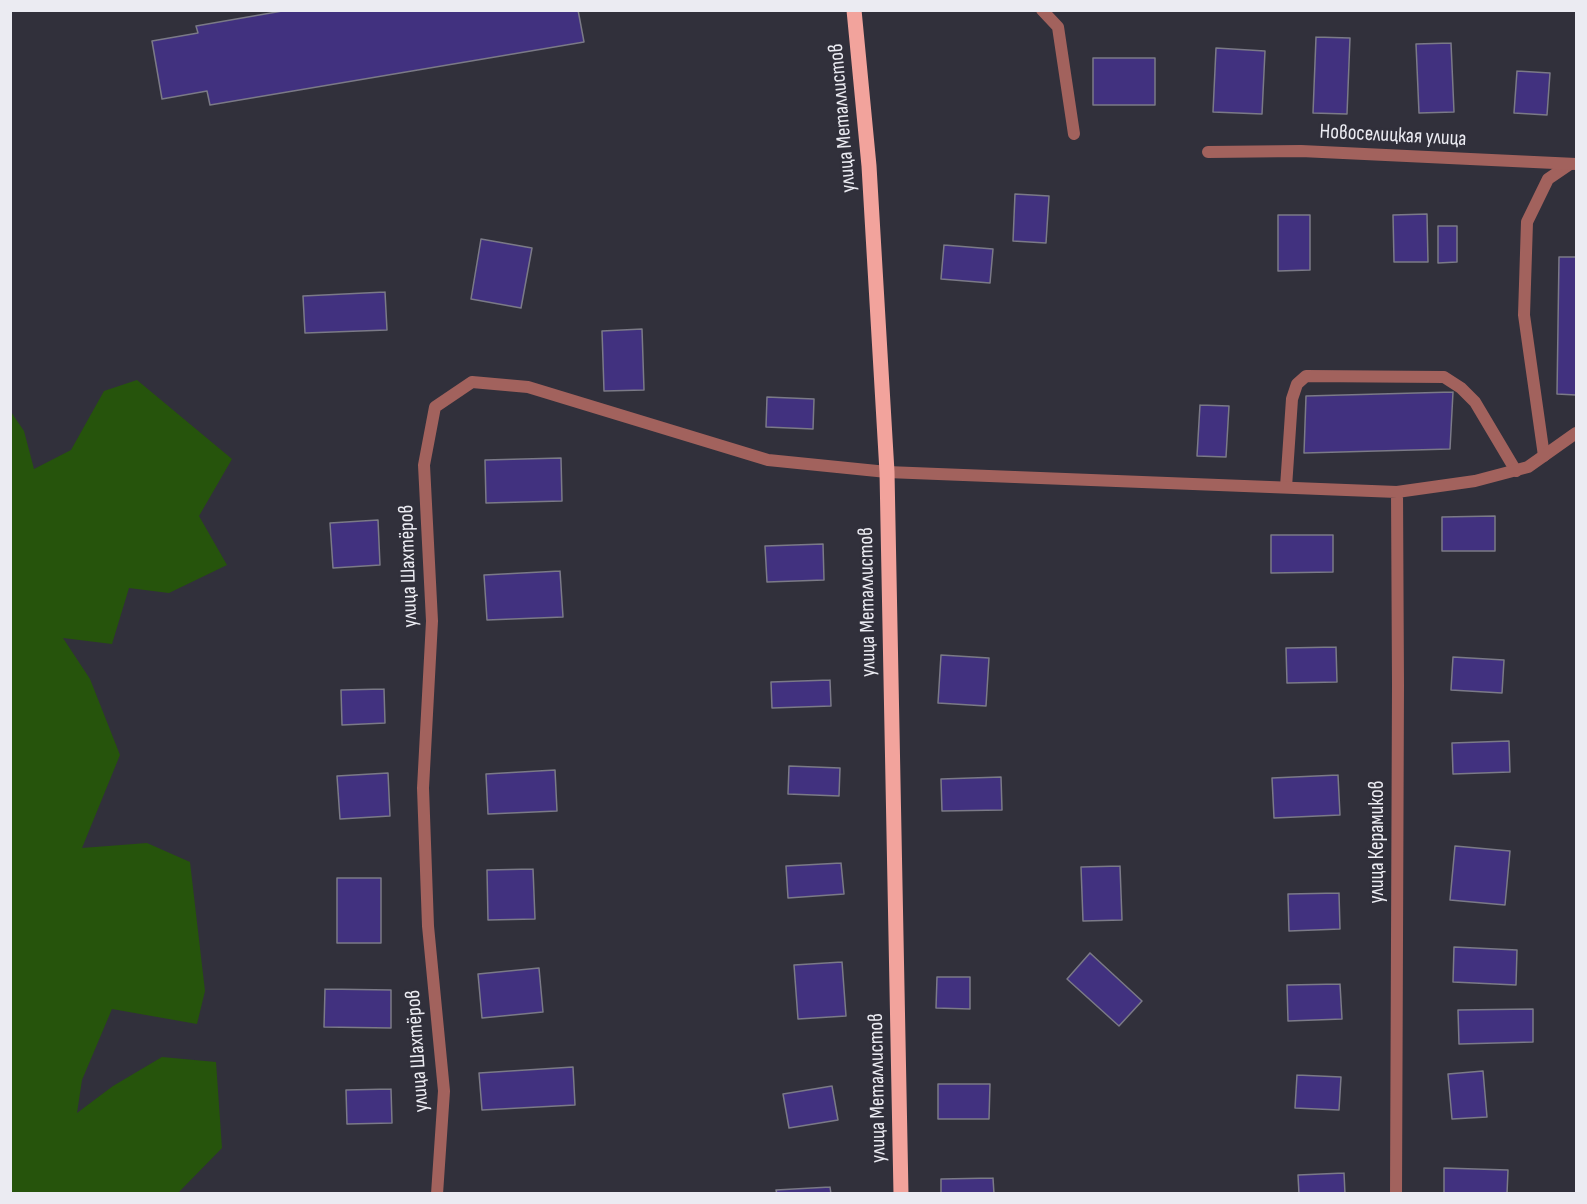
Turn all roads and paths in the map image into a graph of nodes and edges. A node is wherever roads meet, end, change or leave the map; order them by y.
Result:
1 (854, 10) edge
2 (1042, 10) edge
3 (1074, 134) dead end
4 (1208, 152) dead end
5 (1573, 164) edge
6 (1576, 433) edge
7 (1544, 456) junction
8 (1516, 471) junction
9 (887, 472) junction
10 (1286, 487) junction
11 (1397, 492) junction
12 (437, 1194) edge
13 (901, 1194) edge
14 (1396, 1194) edge

1 - 9 main road, улица Металлистов
2 - 3 street
4 - 5 street, Новоселицкая улица
5 - 7 street
6 - 7 street, улица Шахтёров
7 - 8 street, улица Шахтёров
8 - 10 street
8 - 11 street, улица Шахтёров
9 - 10 street, улица Шахтёров
9 - 12 street, улица Шахтёров
9 - 13 main road, улица Металлистов
10 - 11 street, улица Шахтёров
11 - 14 street, улица Керамиков

